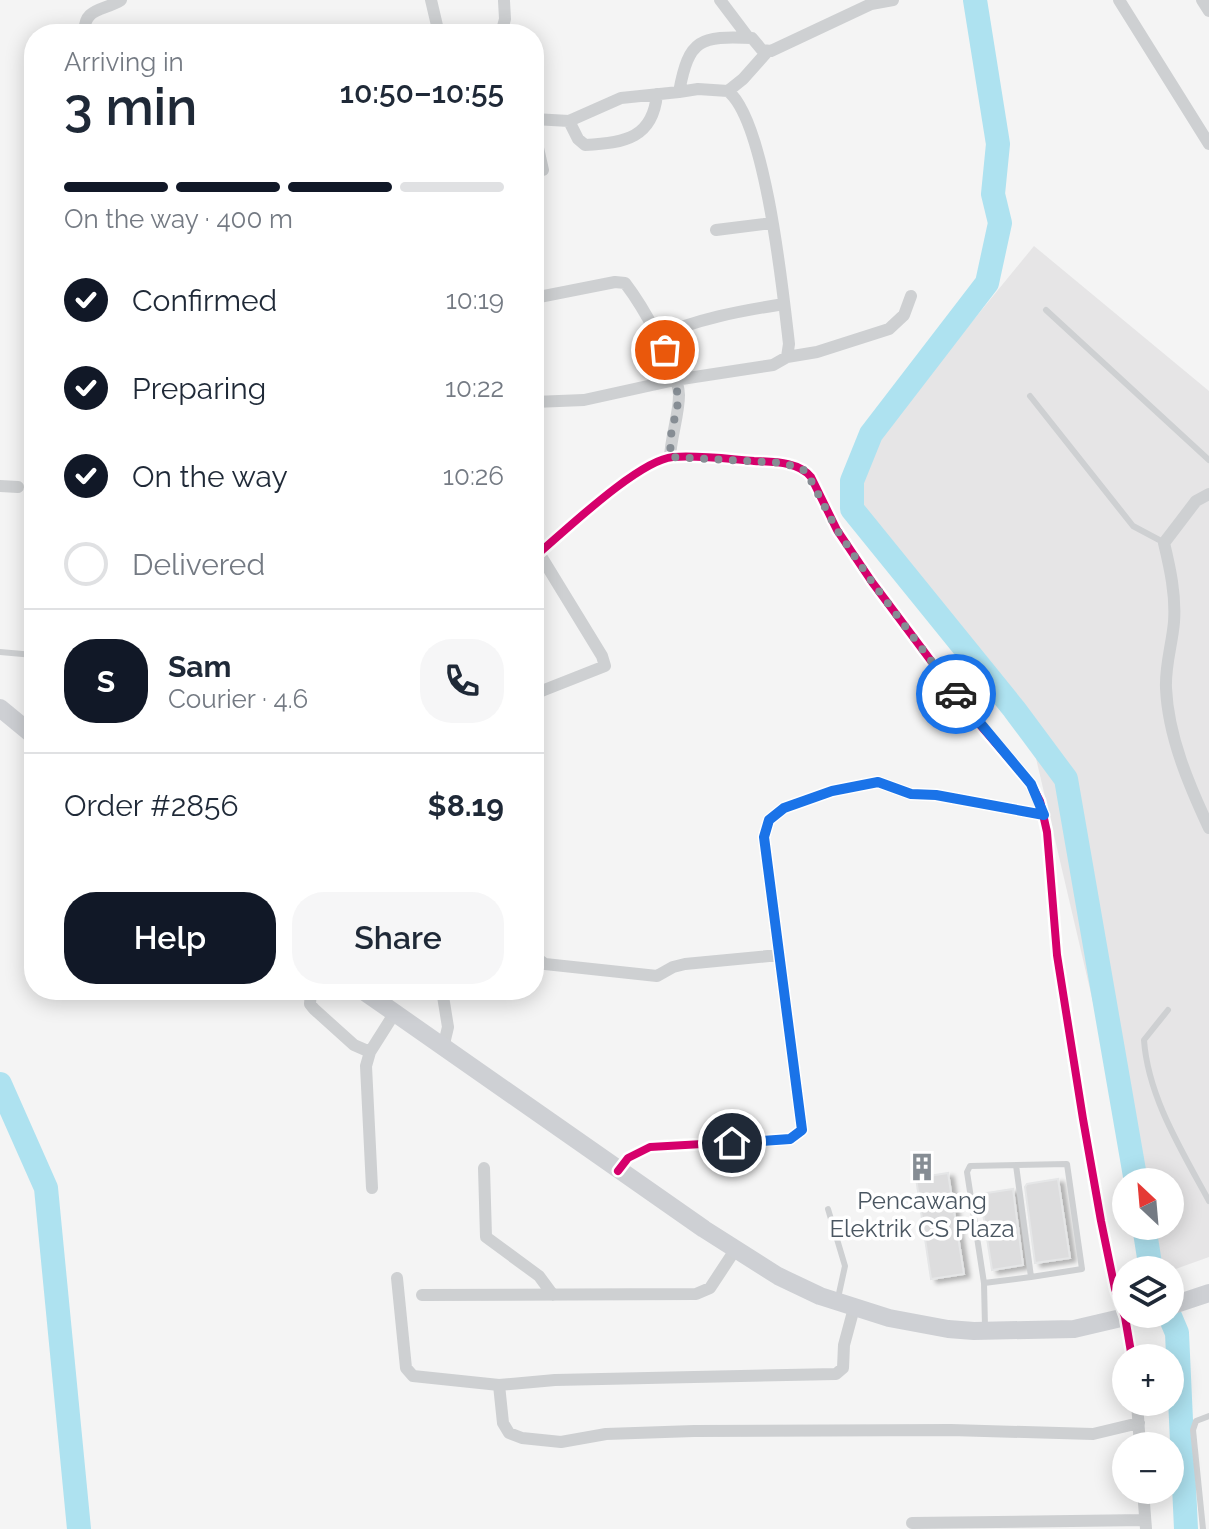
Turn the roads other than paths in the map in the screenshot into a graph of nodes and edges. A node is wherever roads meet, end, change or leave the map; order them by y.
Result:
1 (121, 0) edge
2 (431, 0) edge
3 (720, 0) edge
4 (893, 0) edge
5 (1119, 0) edge
6 (1202, 0) edge
7 (504, 1) edge
8 (1209, 11) edge
9 (84, 24) edge
10 (437, 24) edge
11 (504, 24) edge
12 (748, 37) junction
13 (767, 52) junction
14 (728, 91) junction
15 (679, 92) junction
16 (657, 94) junction
17 (544, 120) edge
18 (569, 121) junction
19 (1209, 144) edge
20 (772, 223) junction
21 (716, 230) dead end
22 (544, 296) edge
23 (911, 296) dead end
24 (784, 304) junction
25 (1046, 310) dead end
26 (656, 337) junction
27 (787, 357) junction
28 (675, 380) junction
29 (1030, 396) dead end
30 (544, 402) edge
31 (670, 457) junction
32 (1209, 460) edge
33 (0, 486) edge
34 (18, 487) dead end
35 (1209, 494) edge
36 (1164, 543) junction
37 (544, 547) edge
38 (544, 566) edge
39 (0, 652) edge
40 (24, 654) edge
41 (544, 690) edge
42 (0, 708) edge
43 (24, 728) edge
44 (1044, 815) junction
45 (1209, 828) edge
46 (779, 955) junction
47 (544, 963) edge
48 (310, 1000) edge
49 (375, 1000) edge
50 (444, 1000) edge
51 (1168, 1010) dead end
52 (394, 1014) junction
53 (443, 1048) junction
54 (370, 1052) junction
55 (1016, 1165) junction
56 (484, 1168) dead end
57 (618, 1171) junction
58 (372, 1188) dead end
59 (1209, 1201) edge
60 (828, 1209) dead end
61 (735, 1250) junction
62 (1112, 1273) edge
63 (1031, 1277) junction
64 (397, 1278) dead end
65 (984, 1283) junction
66 (1209, 1293) edge
67 (422, 1295) dead end
68 (553, 1295) junction
69 (1184, 1302) edge
70 (845, 1305) junction
71 (1112, 1320) edge
72 (985, 1331) junction
73 (499, 1385) junction
74 (1138, 1416) edge
75 (1209, 1416) edge
76 (1139, 1423) junction
77 (1139, 1432) edge
78 (1144, 1504) edge
79 (912, 1523) dead end
80 (1145, 1525) edge
81 (1203, 1529) edge

1 - 9 street
2 - 10 street
3 - 12 street
4 - 13 street
5 - 19 street
6 - 8 street
7 - 11 street
12 - 13 street
12 - 15 street
13 - 14 street
14 - 15 street
14 - 20 street
15 - 16 street
16 - 18 street
16 - 18 street
17 - 18 street
20 - 21 street
20 - 24 street
22 - 26 street
23 - 27 street
24 - 26 street
24 - 27 street
25 - 32 lane
26 - 28 street
27 - 28 street
28 - 30 street
28 - 31 street
29 - 36 lane
31 - 37 street
31 - 44 street
33 - 34 street
35 - 36 street
36 - 45 street
38 - 41 street
39 - 40 lane
42 - 43 main road
44 - 46 street
44 - 62 street
46 - 47 street
46 - 57 street
48 - 54 street
49 - 52 main road
50 - 53 street
51 - 59 lane
52 - 53 main road
52 - 54 street
53 - 57 main road
54 - 58 street
55 - 63 lane
55 - 63 lane
55 - 65 lane
56 - 68 street
57 - 61 main road
60 - 70 lane
61 - 68 street
61 - 70 main road
63 - 65 lane
64 - 73 street
65 - 72 lane
66 - 69 main road
67 - 68 street
70 - 72 main road
70 - 73 street
71 - 72 main road
73 - 76 street
74 - 76 street
75 - 81 lane
76 - 77 street
78 - 80 street
79 - 80 street

